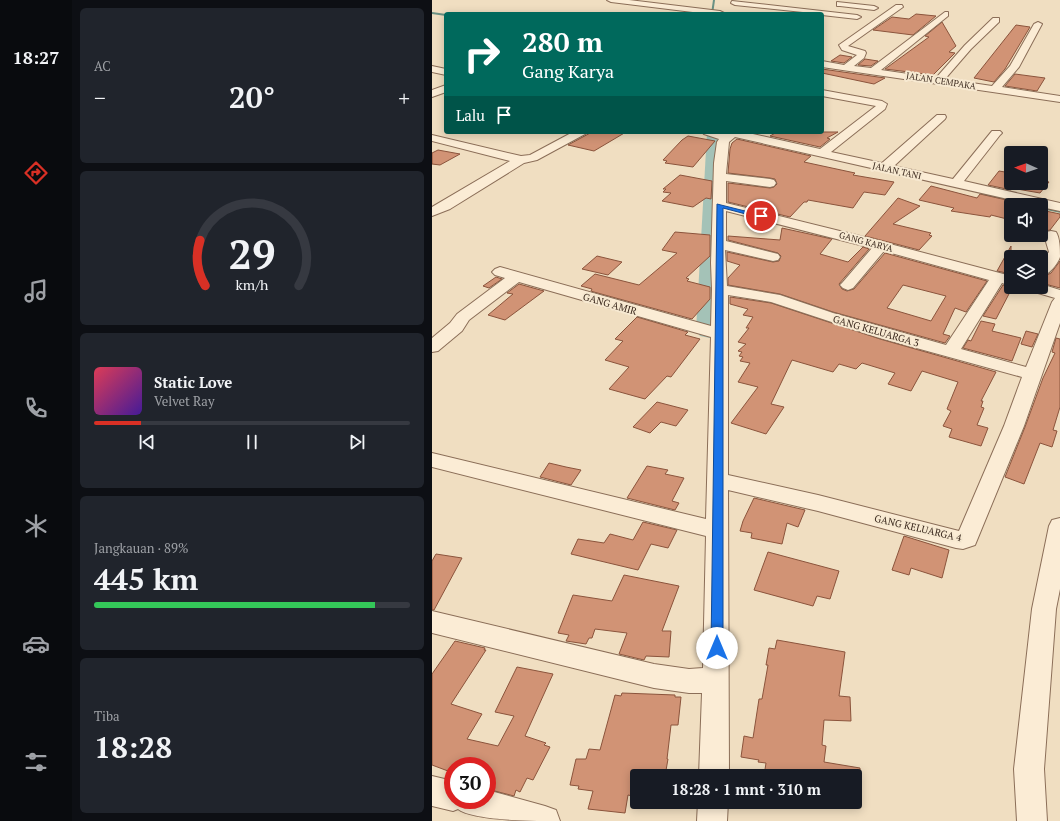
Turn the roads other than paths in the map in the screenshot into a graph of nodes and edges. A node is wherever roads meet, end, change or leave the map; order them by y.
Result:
1 (611, 0) edge
2 (738, 1) edge
3 (831, 3) dead end
4 (899, 7) dead end
5 (874, 8) dead end
6 (720, 10) edge
7 (820, 12) edge
8 (824, 13) edge
9 (945, 14) dead end
10 (857, 17) dead end
11 (996, 20) dead end
12 (1038, 24) dead end
13 (824, 64) edge
14 (847, 67) junction
15 (432, 69) edge
16 (874, 71) junction
17 (444, 72) edge
18 (938, 80) junction
19 (444, 89) edge
20 (995, 89) junction
21 (824, 93) edge
22 (432, 94) edge
23 (1060, 99) edge
24 (941, 117) dead end
25 (577, 134) edge
26 (772, 134) edge
27 (996, 134) dead end
28 (730, 135) edge
29 (432, 138) edge
30 (764, 140) junction
31 (822, 153) junction
32 (521, 160) junction
33 (884, 168) junction
34 (720, 177) junction
35 (770, 183) dead end
36 (955, 184) junction
37 (720, 206) junction
38 (1060, 207) edge
39 (432, 212) edge
40 (1051, 235) dead end
41 (719, 244) junction
42 (881, 246) junction
43 (773, 257) dead end
44 (1048, 263) edge
45 (500, 272) dead end
46 (516, 277) junction
47 (1004, 279) edge
48 (848, 285) dead end
49 (720, 289) junction
50 (1048, 291) edge
51 (1060, 295) edge
52 (1060, 302) edge
53 (720, 334) junction
54 (432, 347) edge
55 (951, 351) junction
56 (1032, 374) junction
57 (432, 460) edge
58 (719, 480) junction
59 (1060, 526) edge
60 (709, 528) junction
61 (432, 622) edge
62 (703, 680) junction
63 (713, 769) edge
64 (432, 791) edge
65 (444, 794) edge
66 (496, 807) edge
67 (713, 809) edge
68 (545, 821) edge
69 (712, 821) edge
70 (1032, 821) edge

1 - 6 street
2 - 6 street
2 - 7 street
3 - 5 street
4 - 14 street
8 - 10 street
9 - 16 street
11 - 18 street
12 - 20 street
13 - 14 street, JALAN CEMPAKA
14 - 16 street, JALAN CEMPAKA
15 - 17 street
16 - 18 street, JALAN CEMPAKA
18 - 20 street, JALAN CEMPAKA
19 - 22 street
20 - 23 street, JALAN CEMPAKA
21 - 31 street
24 - 33 street
25 - 32 street
26 - 30 street
27 - 36 street
28 - 30 street, JALAN TANI
28 - 34 street
29 - 32 street
30 - 31 street, JALAN TANI
31 - 33 street, JALAN TANI
32 - 39 street
33 - 36 street, JALAN TANI
34 - 35 street
34 - 37 street
36 - 38 street, JALAN TANI
37 - 41 street
37 - 42 street, GANG KARYA
40 - 44 street
41 - 43 street
41 - 49 street
42 - 47 street, GANG KARYA
42 - 48 street
45 - 46 street, GANG AMIR
46 - 53 street, GANG AMIR
46 - 54 street
47 - 55 street
49 - 53 street
49 - 55 street, GANG KELUARGA 3
50 - 51 street
52 - 56 street
53 - 58 street
55 - 56 street, GANG KELUARGA 3
56 - 58 street, GANG KELUARGA 4
57 - 60 street
58 - 60 street
59 - 70 street
60 - 62 street
61 - 62 street
62 - 63 street
64 - 65 street
66 - 68 street
67 - 69 street

